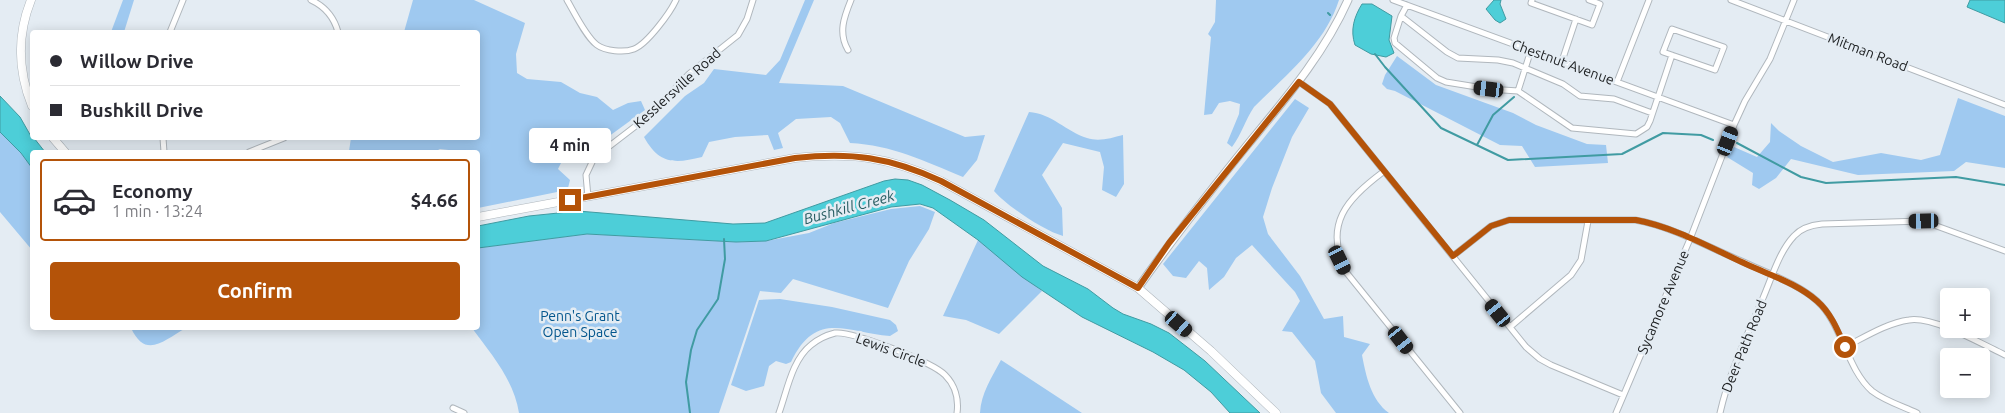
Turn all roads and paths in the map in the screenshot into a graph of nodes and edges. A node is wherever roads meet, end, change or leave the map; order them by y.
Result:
1 (31, 0) edge
2 (183, 0) edge
3 (311, 0) edge
4 (567, 0) edge
5 (676, 0) edge
6 (753, 0) edge
7 (851, 0) edge
8 (1348, 0) edge
9 (1393, 0) edge
10 (1413, 0) edge
11 (1532, 0) edge
12 (1589, 0) edge
13 (1648, 0) edge
14 (1731, 0) edge
15 (1794, 0) edge
16 (1409, 6) junction
17 (1402, 16) junction
18 (1576, 19) junction
19 (1785, 20) junction
20 (171, 30) edge
21 (337, 30) edge
22 (848, 50) dead end
23 (1531, 50) junction
24 (1672, 55) junction
25 (1562, 61) junction
26 (1525, 68) junction
27 (1299, 82) junction
28 (1617, 82) junction
29 (1518, 91) junction
30 (1658, 96) junction
31 (30, 99) edge
32 (2005, 105) edge
33 (1652, 114) junction
34 (1734, 125) junction
35 (55, 140) edge
36 (279, 140) edge
37 (63, 150) edge
38 (254, 150) edge
39 (1383, 172) junction
40 (588, 196) junction
41 (480, 217) edge
42 (1588, 221) junction
43 (1690, 239) junction
44 (2005, 251) edge
45 (1453, 256) junction
46 (1773, 276) junction
47 (1138, 288) junction
48 (1510, 327) junction
49 (1845, 347) junction
50 (2005, 355) edge
51 (1623, 396) junction
52 (453, 408) dead end
53 (464, 413) edge
54 (779, 413) edge
55 (957, 413) edge
56 (1276, 413) edge
57 (1460, 413) edge
58 (1616, 413) edge
59 (1720, 413) edge
60 (1917, 413) edge

1 - 31 main road
2 - 20 street
3 - 21 street
4 - 5 street
6 - 40 street, Kesslersville Road
7 - 22 street
8 - 27 street
9 - 16 street, Chestnut Avenue
10 - 16 street
11 - 18 street
12 - 18 street
13 - 28 street
14 - 19 street, Mitman Road
15 - 19 street, Sycamore Avenue
16 - 17 street
16 - 23 street, Chestnut Avenue
17 - 26 street
17 - 29 street
18 - 25 street
19 - 32 street, Mitman Road
19 - 34 street, Sycamore Avenue
23 - 25 street, Chestnut Avenue
23 - 26 street
24 - 24 street
24 - 30 street
25 - 28 street, Chestnut Avenue
26 - 29 street
26 - 33 street
27 - 39 street
27 - 47 street
28 - 30 street, Chestnut Avenue
29 - 33 street
30 - 33 street
30 - 34 street, Chestnut Avenue
34 - 43 street, Sycamore Avenue
35 - 37 main road
36 - 38 street
39 - 45 street
39 - 57 street
40 - 41 main road
40 - 47 main road
42 - 43 street
42 - 45 street
42 - 48 street
43 - 46 street
43 - 51 street, Sycamore Avenue
44 - 46 street, Deer Path Road
45 - 48 street
46 - 49 street
46 - 59 street, Deer Path Road
47 - 56 main road
48 - 51 street
49 - 50 street
49 - 60 street
51 - 58 street, Sycamore Avenue
52 - 53 street
54 - 55 street, Lewis Circle

